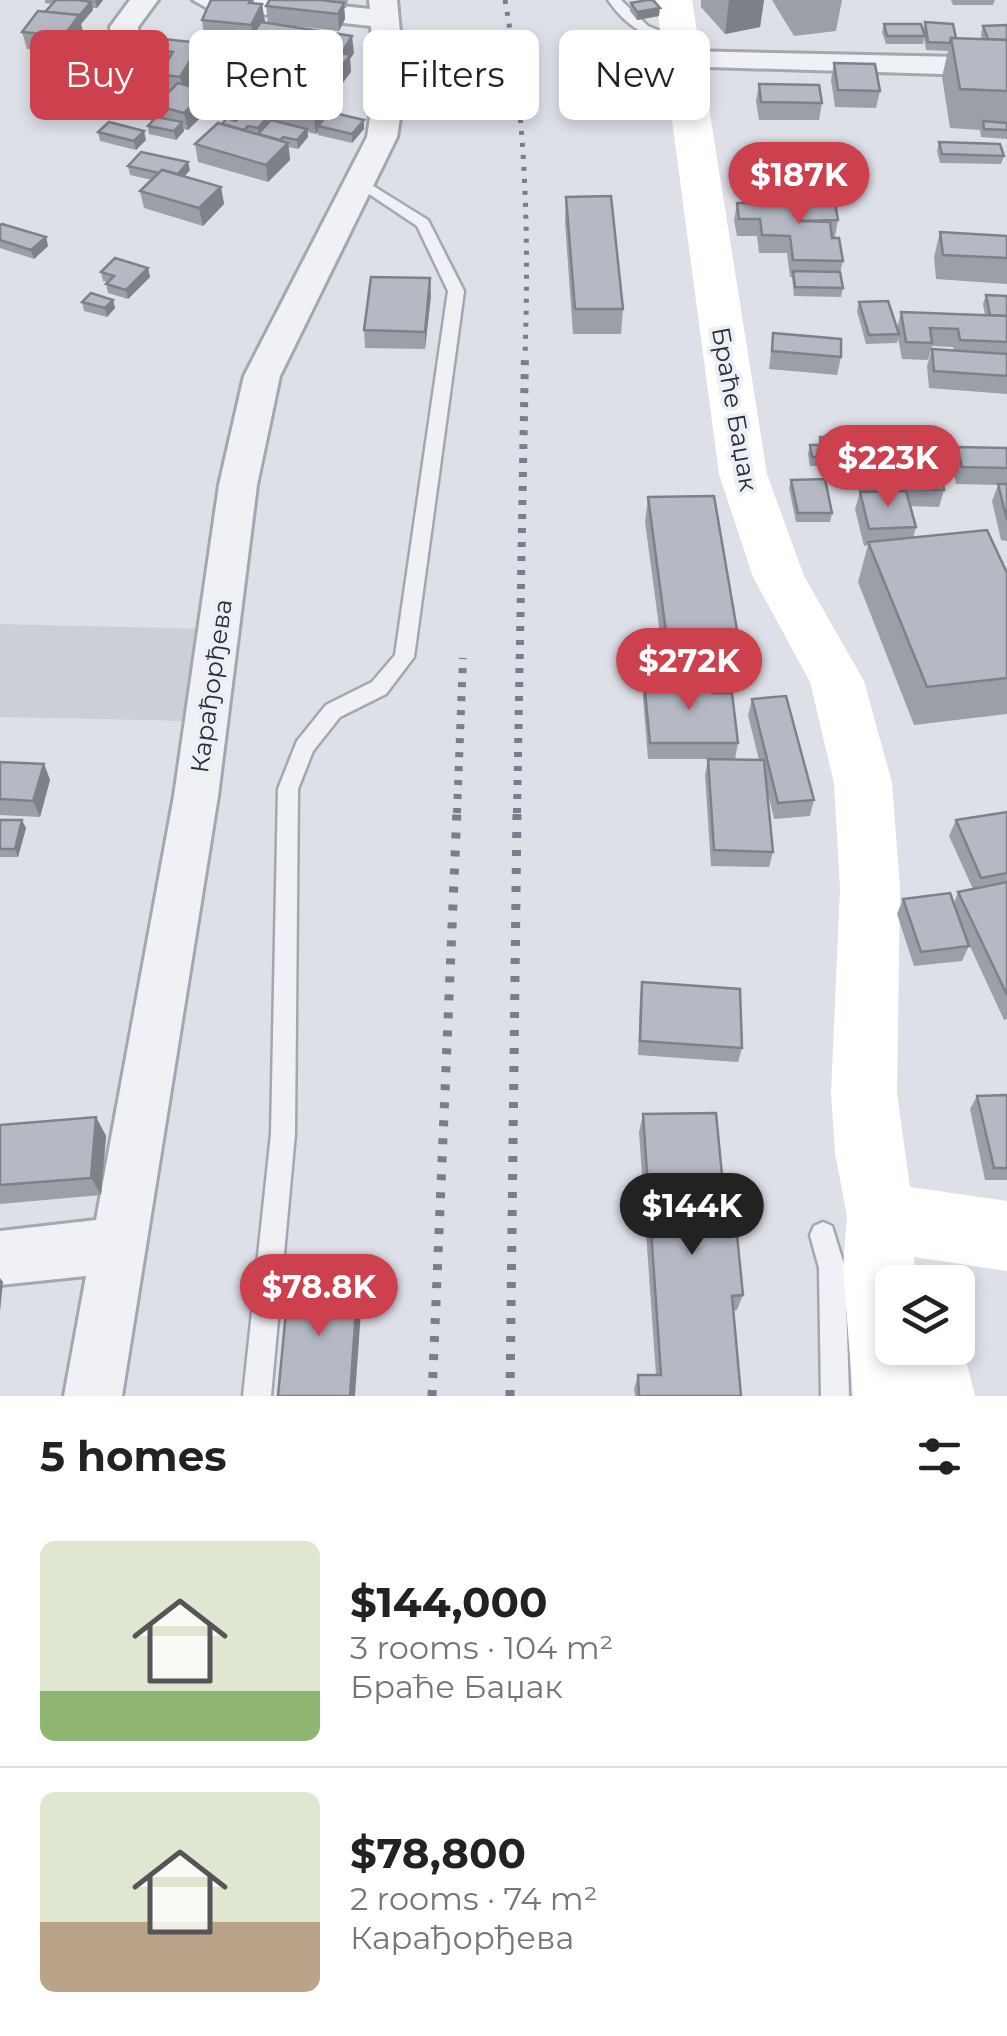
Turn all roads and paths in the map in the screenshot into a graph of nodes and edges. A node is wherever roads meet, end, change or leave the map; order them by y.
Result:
1 (144, 0) edge
2 (207, 0) edge
3 (614, 0) edge
4 (385, 10) edge
5 (124, 30) edge
6 (641, 30) edge
7 (710, 37) edge
8 (1007, 66) edge
9 (691, 120) edge
10 (362, 183) junction
11 (852, 1226) junction
12 (1007, 1236) edge
13 (118, 1245) junction
14 (0, 1258) edge
15 (910, 1265) edge
16 (932, 1365) edge
17 (93, 1396) edge
18 (257, 1396) edge
19 (835, 1396) edge
20 (890, 1396) edge
21 (938, 1396) edge

1 - 5 street
2 - 4 street
3 - 6 lane
4 - 10 street, Карађорђева
7 - 8 street
9 - 11 street, Браће Баџак
10 - 13 street, Карађорђева
10 - 18 lane
11 - 12 street
11 - 15 street, Браће Баџак
11 - 19 lane
11 - 20 street, Браће Баџак
13 - 14 street
13 - 17 street, Карађорђева
16 - 21 street

